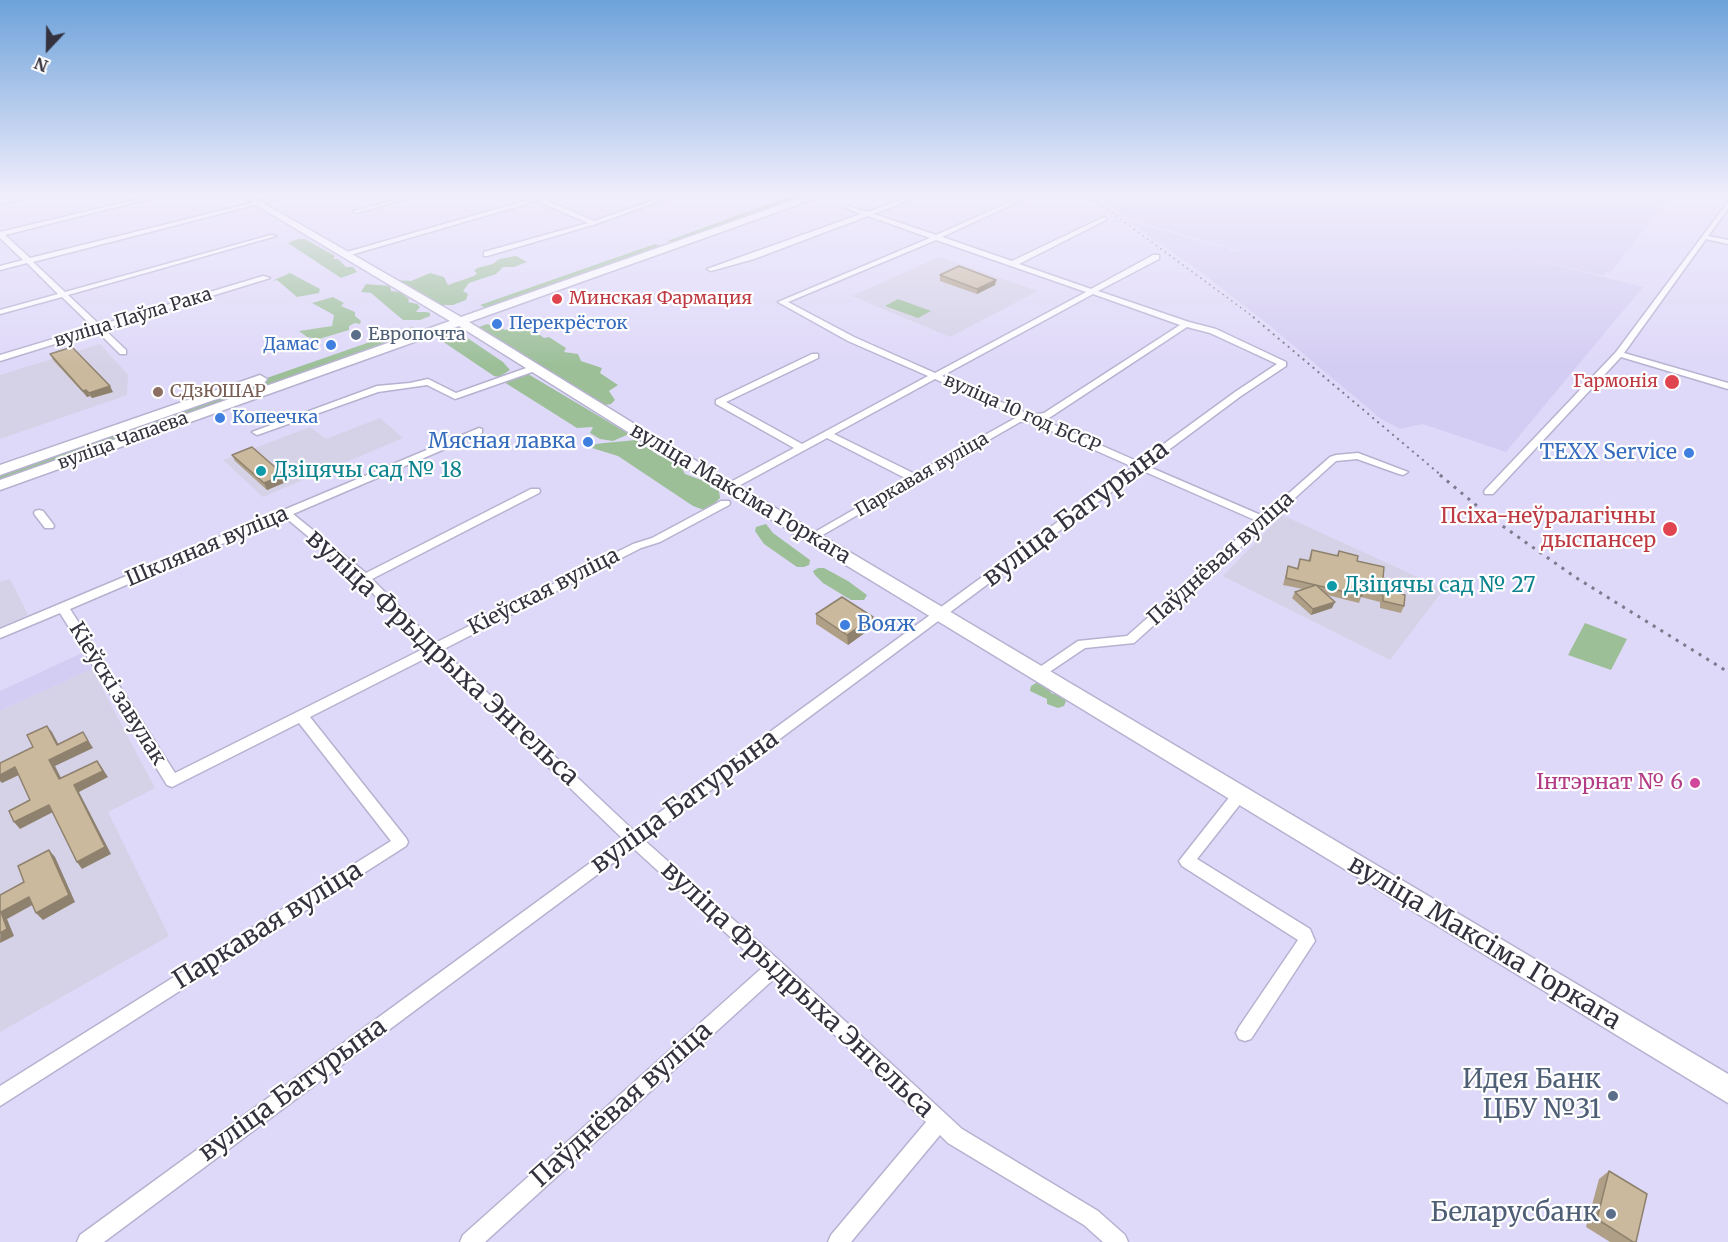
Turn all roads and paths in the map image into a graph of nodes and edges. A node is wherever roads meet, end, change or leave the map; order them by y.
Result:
1 (18, 251) edge
2 (68, 251) edge
3 (219, 251) edge
4 (339, 251) edge
5 (355, 251) edge
6 (497, 251) edge
7 (641, 251) edge
8 (645, 251) edge
9 (767, 251) edge
10 (904, 251) edge
11 (978, 251) edge
12 (1039, 251) edge
13 (1695, 251) edge
14 (344, 254) junction
15 (487, 254) dead end
16 (1156, 257) dead end
17 (28, 261) junction
18 (1014, 263) junction
19 (0, 268) edge
20 (711, 268) dead end
21 (266, 278) dead end
22 (1095, 292) junction
23 (62, 295) junction
24 (0, 312) edge
25 (447, 314) junction
26 (460, 322) junction
27 (1186, 324) junction
28 (97, 329) junction
29 (123, 352) dead end
30 (1619, 354) junction
31 (815, 356) dead end
32 (0, 358) edge
33 (532, 369) junction
34 (936, 375) junction
35 (1728, 386) edge
36 (1031, 417) junction
37 (479, 431) dead end
38 (257, 432) dead end
39 (826, 434) junction
40 (800, 447) junction
41 (1141, 466) junction
42 (0, 470) edge
43 (1403, 471) dead end
44 (916, 479) junction
45 (0, 485) edge
46 (729, 487) junction
47 (536, 490) dead end
48 (1488, 492) dead end
49 (725, 503) dead end
50 (39, 513) dead end
51 (287, 514) junction
52 (1265, 521) junction
53 (49, 526) dead end
54 (812, 538) junction
55 (365, 578) junction
56 (63, 608) junction
57 (940, 615) junction
58 (0, 634) edge
59 (433, 648) junction
60 (1038, 674) junction
61 (301, 716) junction
62 (172, 781) joint
63 (1240, 794) junction
64 (634, 840) junction
65 (775, 967) junction
66 (1245, 1033) dead end
67 (1728, 1074) edge
68 (1728, 1089) edge
69 (0, 1097) edge
70 (939, 1121) junction
71 (87, 1242) edge
72 (470, 1242) edge
73 (838, 1242) edge
74 (1118, 1242) edge

1 - 17 street
2 - 17 street
3 - 23 street
4 - 14 street, вуліца Максіма Горкага
5 - 14 street
6 - 15 street
7 - 25 street, вуліца Чапаева
8 - 26 street, вуліца Чапаева
9 - 20 street
10 - 34 street, вуліца 10 год БССР
11 - 18 street
12 - 18 street
13 - 30 street
14 - 25 street, вуліца Максіма Горкага
16 - 22 street
17 - 19 street
17 - 23 street
18 - 22 street
21 - 28 street, вуліца Паўла Рака
22 - 27 street
22 - 34 street
23 - 24 street
23 - 28 street
25 - 26 street, вуліца Максіма Горкага
25 - 42 street, вуліца Чапаева
26 - 33 street, вуліца Максіма Горкага
26 - 45 street, вуліца Чапаева
27 - 36 street, Паркавая вуліца
27 - 41 street, вуліца Батурына
28 - 29 street
28 - 32 street, вуліца Паўла Рака
30 - 35 street
30 - 48 street
31 - 40 street
33 - 38 street
33 - 46 street, вуліца Максіма Горкага
34 - 36 street, вуліца 10 год БССР
34 - 39 street
36 - 41 street, вуліца 10 год БССР
36 - 44 street, Паркавая вуліца
37 - 51 street, Шкляная вуліца
39 - 40 street
39 - 44 street
40 - 46 street
41 - 52 street, вуліца 10 год БССР
41 - 57 street, вуліца Батурына
43 - 52 street, Паўднёвая вуліца
44 - 54 street, Паркавая вуліца
46 - 54 street, вуліца Максіма Горкага
47 - 55 street
49 - 59 street, Кіеўская вуліца
50 - 53 street
51 - 55 street, вуліца Фрыдрыха Энгельса
51 - 56 street, Шкляная вуліца
52 - 60 street, Паўднёвая вуліца
54 - 57 street, вуліца Максіма Горкага
55 - 59 street, вуліца Фрыдрыха Энгельса
56 - 58 street, Шкляная вуліца
56 - 62 street, Кіеўскі завулак
57 - 60 street, вуліца Максіма Горкага
57 - 64 street, вуліца Батурына
59 - 61 street, Кіеўская вуліца
59 - 64 street, вуліца Фрыдрыха Энгельса
60 - 63 street, вуліца Максіма Горкага
61 - 62 street, Кіеўская вуліца
61 - 69 street, Паркавая вуліца
63 - 66 street
63 - 67 street, вуліца Максіма Горкага
63 - 68 street, вуліца Максіма Горкага
64 - 65 street, вуліца Фрыдрыха Энгельса
64 - 71 street, вуліца Батурына
65 - 70 street, вуліца Фрыдрыха Энгельса
65 - 72 street, Паўднёвая вуліца
70 - 73 street
70 - 74 street, вуліца Фрыдрыха Энгельса

